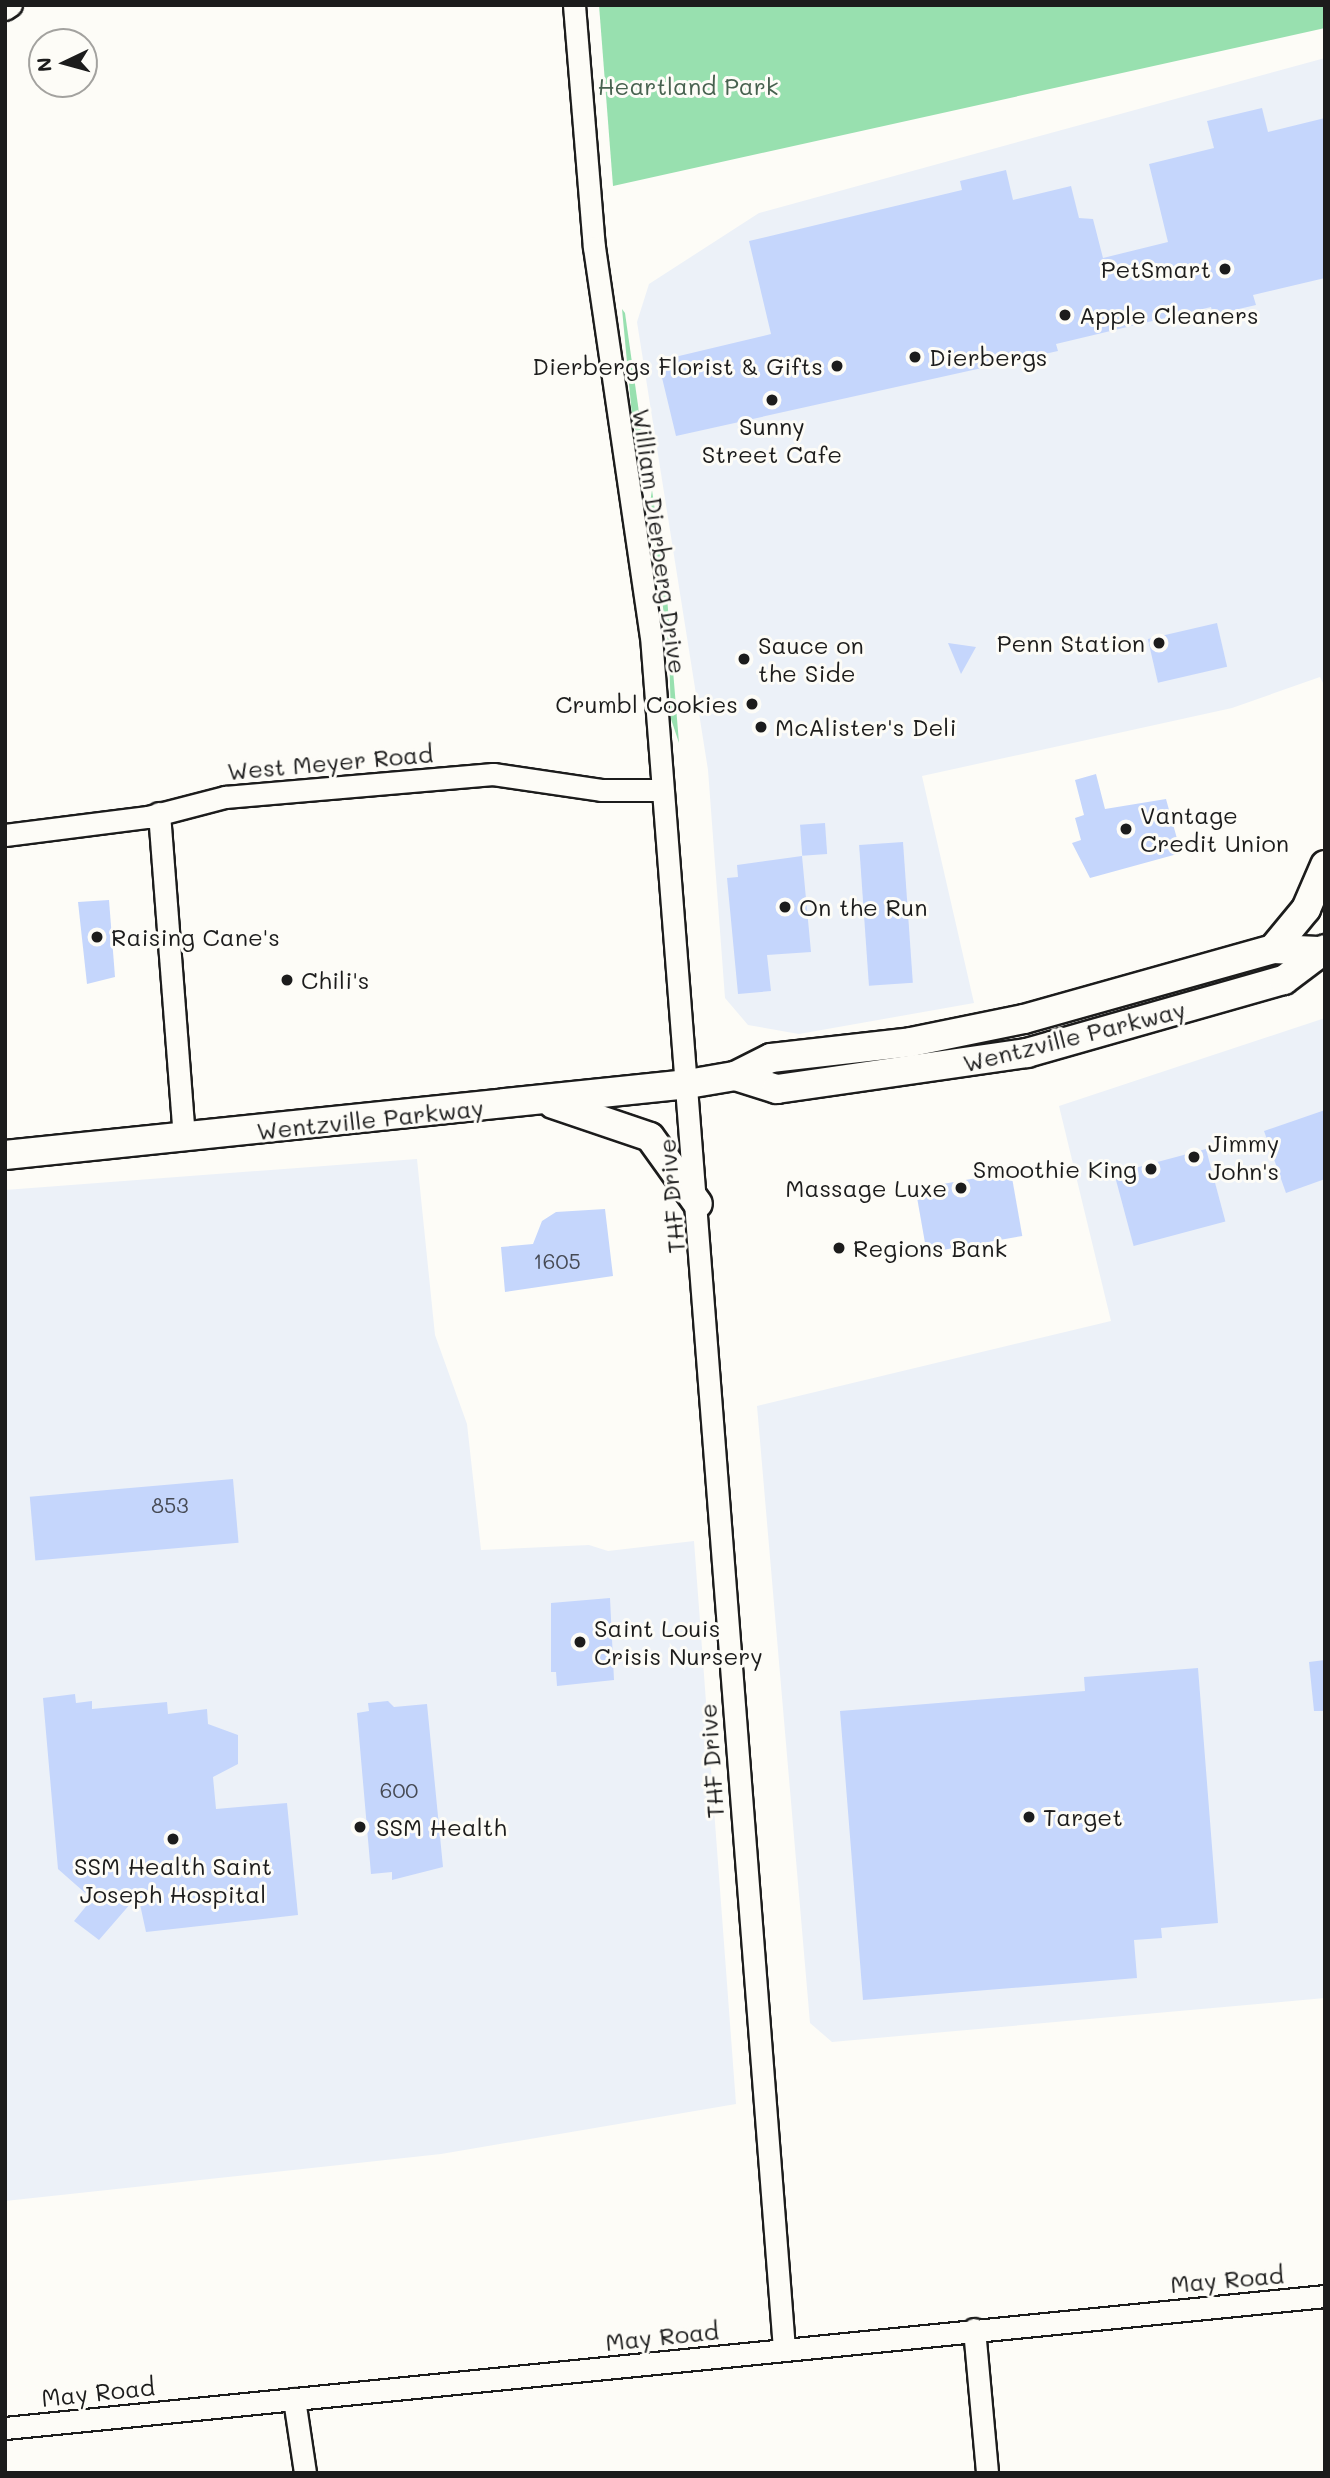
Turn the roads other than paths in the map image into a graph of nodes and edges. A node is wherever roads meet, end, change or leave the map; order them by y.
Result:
1 (11, 5) edge
2 (574, 5) edge
3 (5, 9) edge
4 (662, 790) junction
5 (159, 813) junction
6 (5, 835) edge
7 (1325, 865) edge
8 (1273, 949) junction
9 (1322, 950) edge
10 (734, 1076) junction
11 (688, 1084) junction
12 (541, 1100) junction
13 (184, 1139) junction
14 (5, 1155) edge
15 (698, 1204) junction
16 (1325, 2296) edge
17 (975, 2329) junction
18 (784, 2350) junction
19 (294, 2399) junction
20 (5, 2428) edge
21 (305, 2473) edge
22 (987, 2473) edge

1 - 3 street
2 - 4 street, William Dierberg Drive
4 - 5 street, West Meyer Road
4 - 11 street, William Dierberg Drive
5 - 6 street, West Meyer Road
5 - 13 street
7 - 8 main road
8 - 9 main road, Wentzville Parkway
8 - 10 main road, Wentzville Parkway
9 - 10 main road, Wentzville Parkway
10 - 11 main road, Wentzville Parkway
11 - 12 main road, Wentzville Parkway
11 - 15 street, THF Drive
12 - 13 main road, Wentzville Parkway
12 - 15 main road
13 - 14 main road, Wentzville Parkway
15 - 18 street, THF Drive
16 - 17 street, May Road
17 - 18 street, May Road
17 - 22 street
18 - 19 street, May Road
19 - 20 street, May Road
19 - 21 street

